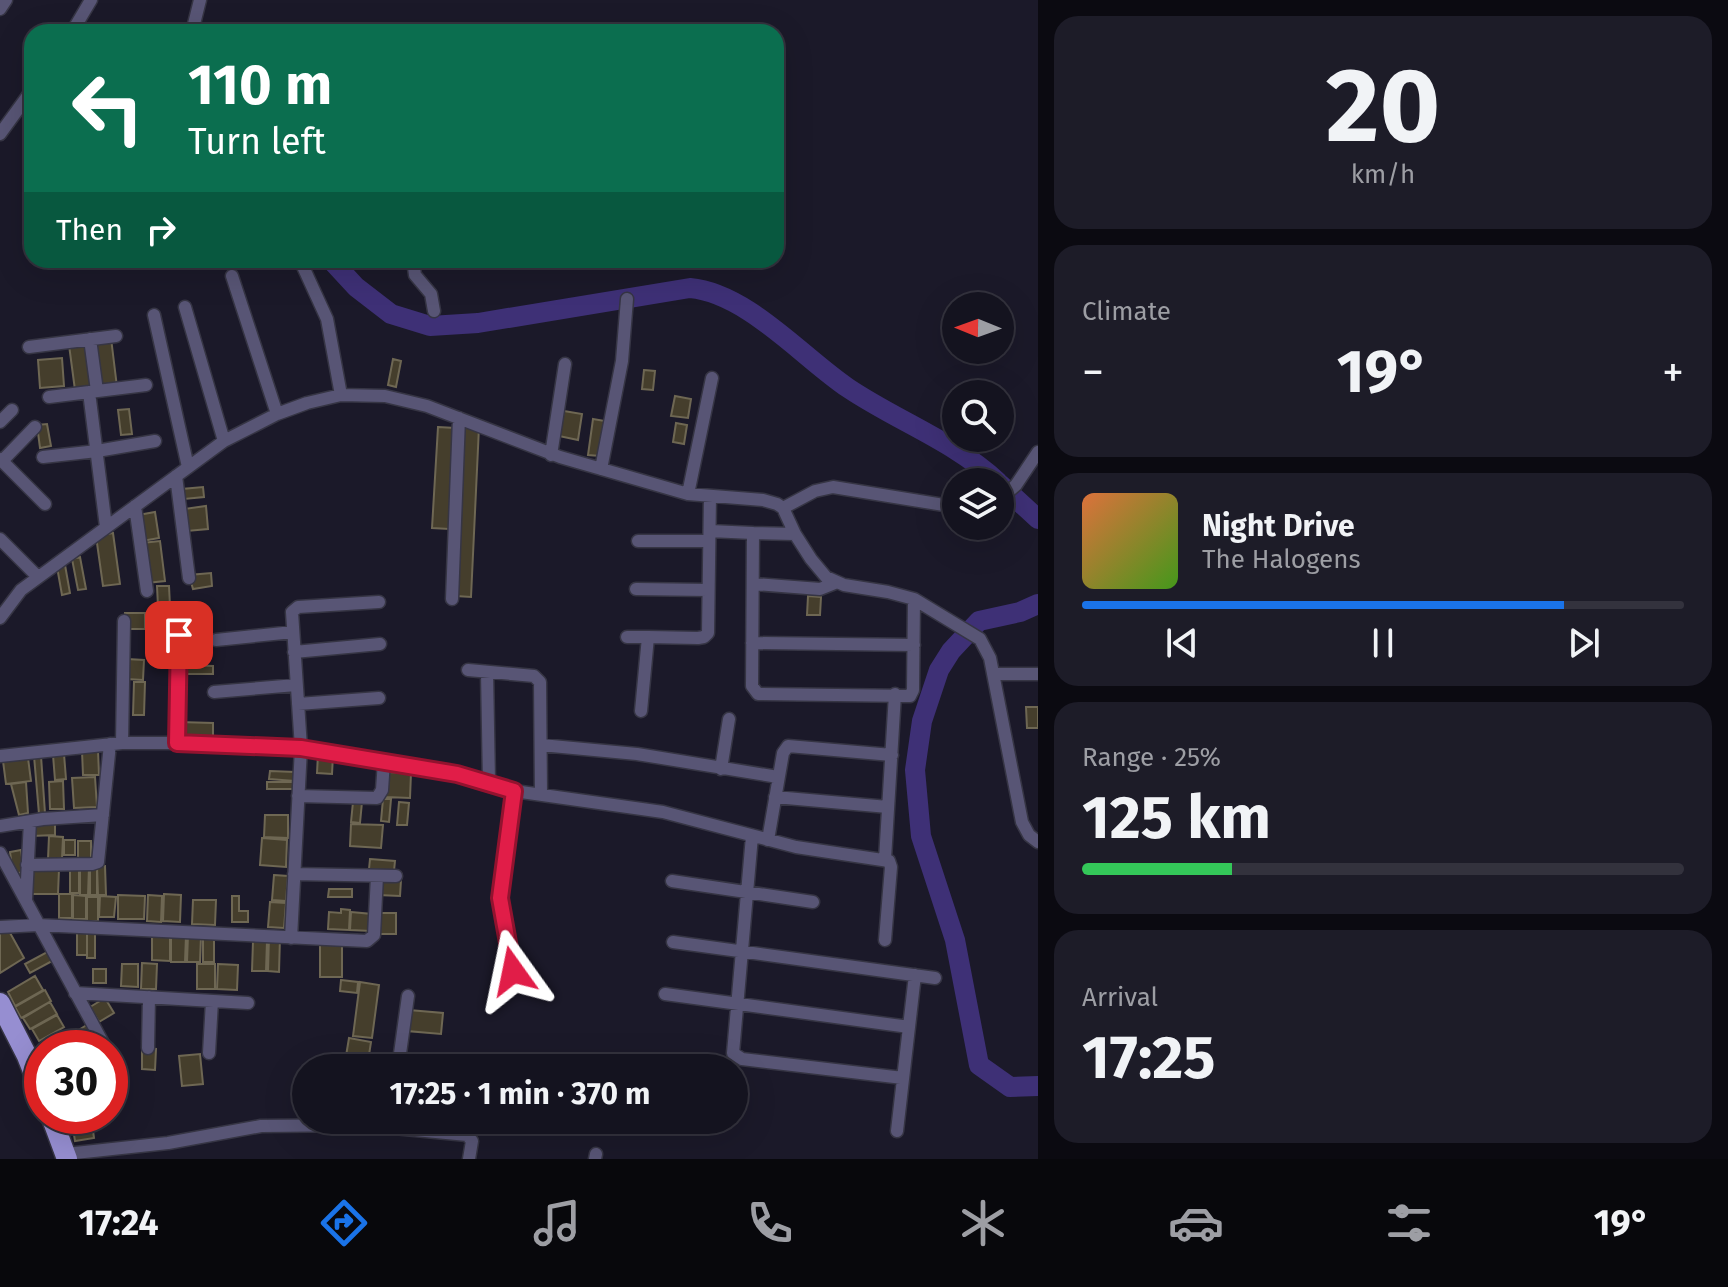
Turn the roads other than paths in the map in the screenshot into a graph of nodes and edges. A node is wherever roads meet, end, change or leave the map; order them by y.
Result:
1 (6, 0) edge
2 (91, 0) edge
3 (200, 0) edge
4 (0, 9) edge
5 (77, 24) edge
6 (194, 24) edge
7 (24, 101) edge
8 (0, 134) edge
9 (304, 268) edge
10 (414, 268) edge
11 (232, 276) dead end
12 (627, 299) dead end
13 (185, 307) dead end
14 (434, 311) dead end
15 (154, 315) dead end
16 (116, 336) dead end
17 (90, 339) junction
18 (29, 347) dead end
19 (565, 364) dead end
20 (712, 378) dead end
21 (146, 385) dead end
22 (93, 392) junction
23 (341, 395) junction
24 (49, 397) dead end
25 (12, 410) dead end
26 (277, 414) junction
27 (459, 418) junction
28 (0, 422) edge
29 (35, 427) dead end
30 (155, 441) dead end
31 (224, 441) junction
32 (97, 451) junction
33 (1038, 452) edge
34 (551, 455) junction
35 (43, 457) dead end
36 (1, 460) edge
37 (188, 467) junction
38 (601, 469) junction
39 (176, 476) junction
40 (1014, 487) edge
41 (688, 494) junction
42 (710, 496) junction
43 (45, 504) dead end
44 (942, 505) edge
45 (135, 506) junction
46 (783, 508) junction
47 (106, 527) junction
48 (753, 533) junction
49 (795, 534) junction
50 (709, 536) junction
51 (0, 539) edge
52 (638, 541) dead end
53 (38, 577) junction
54 (189, 578) dead end
55 (835, 583) junction
56 (754, 584) junction
57 (636, 589) dead end
58 (708, 590) junction
59 (147, 591) dead end
60 (452, 599) dead end
61 (914, 599) junction
62 (379, 602) dead end
63 (0, 618) edge
64 (124, 621) dead end
65 (293, 632) junction
66 (179, 635) dead end
67 (627, 637) dead end
68 (648, 637) junction
69 (216, 640) dead end
70 (752, 643) junction
71 (380, 644) dead end
72 (914, 645) junction
73 (294, 652) junction
74 (468, 670) dead end
75 (487, 672) junction
76 (993, 674) junction
77 (1038, 674) edge
78 (296, 685) junction
79 (214, 692) dead end
80 (895, 694) junction
81 (379, 698) dead end
82 (298, 704) junction
83 (641, 711) dead end
84 (729, 719) dead end
85 (116, 743) junction
86 (177, 743) junction
87 (541, 745) junction
88 (301, 748) junction
89 (892, 755) junction
90 (0, 756) edge
91 (384, 761) junction
92 (721, 769) junction
93 (778, 777) junction
94 (489, 782) junction
95 (514, 791) junction
96 (541, 795) junction
97 (298, 796) junction
98 (775, 797) junction
99 (888, 807) junction
100 (103, 815) junction
101 (30, 821) junction
102 (0, 826) edge
103 (752, 836) junction
104 (768, 840) junction
105 (1038, 842) edge
106 (0, 853) edge
107 (885, 859) junction
108 (27, 865) junction
109 (294, 874) junction
110 (377, 876) junction
111 (396, 876) dead end
112 (672, 881) dead end
113 (746, 893) junction
114 (26, 902) junction
115 (813, 902) dead end
116 (38, 925) junction
117 (0, 927) edge
118 (291, 938) junction
119 (885, 940) dead end
120 (673, 942) dead end
121 (740, 951) junction
122 (513, 971) dead end
123 (915, 975) junction
124 (935, 978) dead end
125 (75, 993) junction
126 (665, 994) dead end
127 (408, 996) dead end
128 (149, 997) junction
129 (212, 1001) junction
130 (0, 1003) edge
131 (248, 1003) dead end
132 (735, 1004) junction
133 (909, 1027) junction
134 (96, 1030) edge
135 (148, 1048) dead end
136 (24, 1050) edge
137 (209, 1053) dead end
138 (400, 1054) edge
139 (903, 1078) junction
140 (292, 1126) edge
141 (897, 1131) dead end
142 (58, 1134) edge
143 (461, 1134) edge
144 (66, 1157) edge
145 (469, 1159) edge

1 - 4 street
2 - 5 street
3 - 6 street
7 - 8 street
9 - 23 street
10 - 14 street
11 - 26 street
12 - 38 street
13 - 31 street
15 - 37 street
16 - 17 street
17 - 18 street
17 - 22 street
19 - 34 street
20 - 41 street
21 - 22 street
22 - 24 street
22 - 32 street
23 - 26 street
23 - 27 street
25 - 28 street
26 - 31 street
27 - 34 street
27 - 60 street
29 - 36 street
30 - 32 street
31 - 37 street
32 - 35 street
32 - 47 street
33 - 40 street
34 - 38 street
36 - 43 street
37 - 39 street
38 - 41 street
39 - 45 street
39 - 54 street
41 - 42 street
42 - 46 street
42 - 50 street
44 - 46 street
45 - 47 street
45 - 59 street
46 - 49 street
47 - 53 street
48 - 49 street
48 - 50 street
48 - 56 street
49 - 55 street
50 - 52 street
50 - 58 street
51 - 53 street
53 - 63 street
55 - 56 street
55 - 61 street
56 - 70 street
57 - 58 street
58 - 68 street
61 - 72 street
61 - 76 street
62 - 65 street
64 - 85 street
65 - 69 street
65 - 73 street
66 - 86 street
67 - 68 street
68 - 83 street
70 - 72 street
70 - 80 street
71 - 73 street
72 - 80 street
73 - 78 street
74 - 75 street
75 - 87 street
75 - 94 street
76 - 77 street
76 - 105 street
78 - 79 street
78 - 82 street
80 - 89 street
81 - 82 street
82 - 88 street
84 - 92 street
85 - 86 street
85 - 90 street
85 - 100 street
86 - 88 street
87 - 92 street
87 - 96 street
88 - 91 street
88 - 97 street
89 - 93 street
89 - 99 street
91 - 94 street
91 - 97 street
92 - 93 street
93 - 98 street
94 - 95 street
95 - 96 street
95 - 122 street
96 - 103 street
97 - 109 street
98 - 99 street
98 - 104 street
99 - 107 street
100 - 101 street
100 - 108 street
101 - 102 street
101 - 108 street
103 - 104 street
103 - 113 street
104 - 107 street
106 - 114 street
107 - 119 street
108 - 114 street
109 - 110 street
109 - 118 street
110 - 111 street
110 - 118 street
112 - 113 street
113 - 115 street
113 - 121 street
114 - 116 street
116 - 117 street
116 - 118 street
116 - 125 street
120 - 121 street
121 - 123 street
121 - 132 street
123 - 124 street
123 - 133 street
125 - 128 street
125 - 134 street
126 - 132 street
127 - 138 street
128 - 129 street
128 - 135 street
129 - 131 street
129 - 137 street
130 - 136 main road
132 - 133 street
132 - 139 street
133 - 139 street
139 - 141 street
140 - 144 street
142 - 144 main road
143 - 145 street

